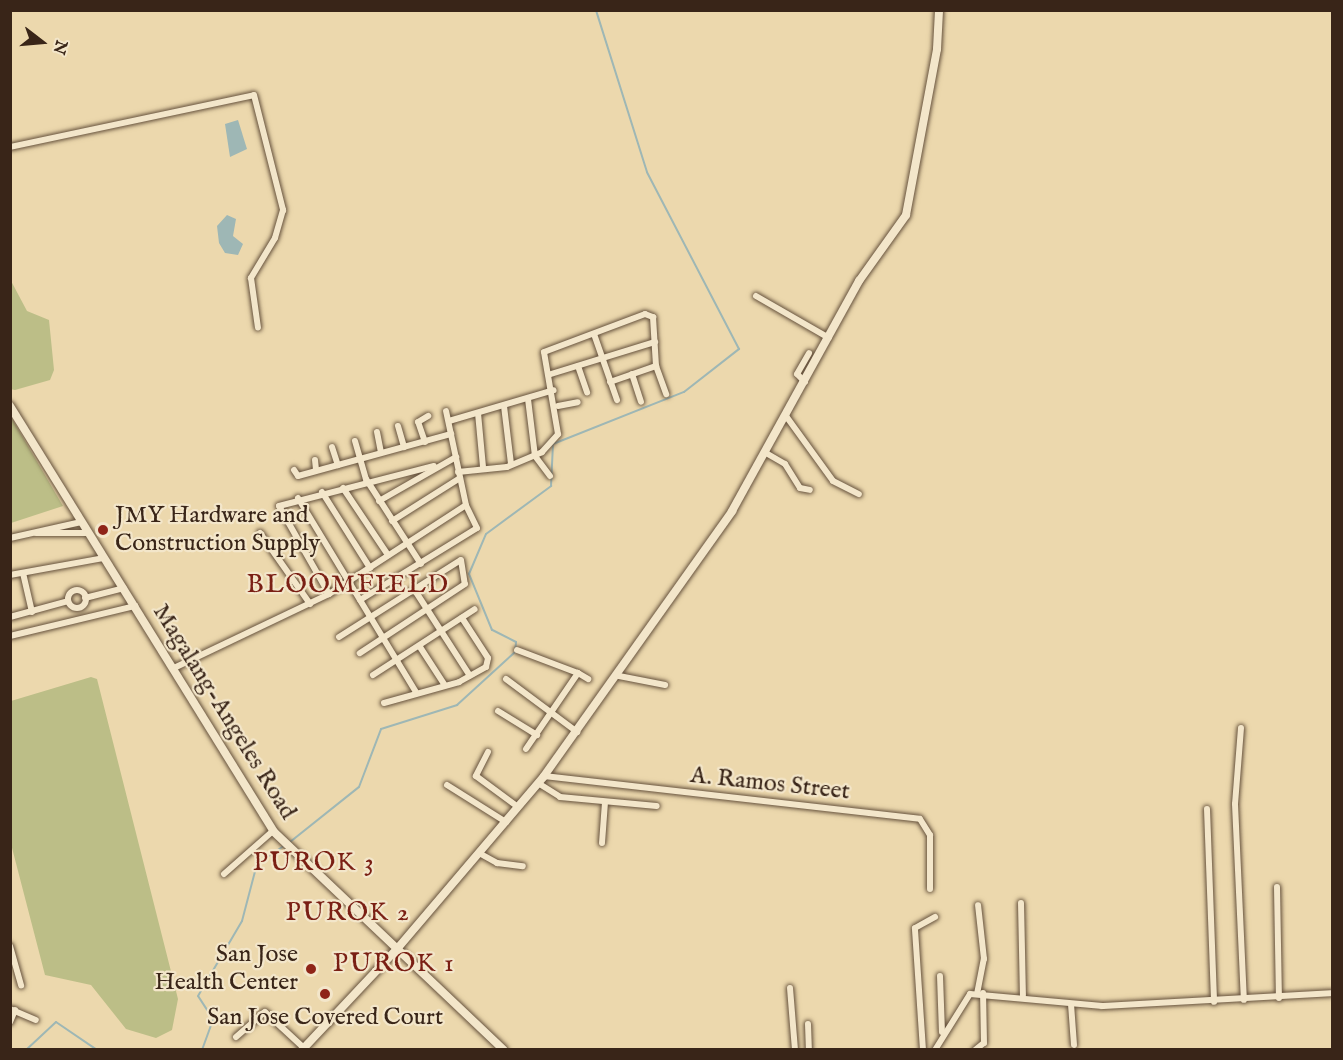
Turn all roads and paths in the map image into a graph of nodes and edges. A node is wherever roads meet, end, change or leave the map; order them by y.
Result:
1 (939, 10) edge
2 (10, 147) edge
3 (756, 296) dead end
4 (258, 328) dead end
5 (594, 334) junction
6 (829, 338) junction
7 (655, 342) junction
8 (809, 353) dead end
9 (603, 359) junction
10 (578, 366) junction
11 (656, 366) junction
12 (552, 374) junction
13 (632, 374) junction
14 (610, 382) junction
15 (805, 382) junction
16 (554, 390) junction
17 (587, 392) dead end
18 (666, 394) dead end
19 (528, 399) junction
20 (617, 400) dead end
21 (578, 402) dead end
22 (641, 402) dead end
23 (10, 406) edge
24 (504, 406) junction
25 (558, 406) junction
26 (446, 411) dead end
27 (478, 413) junction
28 (428, 416) dead end
29 (786, 416) junction
30 (449, 421) junction
31 (398, 426) dead end
32 (377, 432) dead end
33 (452, 434) junction
34 (355, 441) dead end
35 (425, 442) junction
36 (332, 447) dead end
37 (404, 447) junction
38 (381, 452) junction
39 (766, 453) junction
40 (535, 456) junction
41 (456, 457) junction
42 (359, 458) junction
43 (315, 460) dead end
44 (511, 464) junction
45 (338, 465) junction
46 (434, 466) junction
47 (483, 467) junction
48 (294, 470) dead end
49 (316, 470) junction
50 (459, 475) junction
51 (550, 476) dead end
52 (366, 479) junction
53 (343, 488) junction
54 (810, 490) dead end
55 (322, 492) junction
56 (859, 494) dead end
57 (298, 498) junction
58 (379, 501) junction
59 (466, 505) junction
60 (392, 521) junction
61 (81, 522) junction
62 (66, 525) junction
63 (36, 533) junction
64 (88, 533) junction
65 (260, 533) dead end
66 (68, 534) junction
67 (10, 538) edge
68 (407, 544) junction
69 (387, 555) junction
70 (104, 558) junction
71 (421, 564) junction
72 (370, 568) junction
73 (23, 573) junction
74 (10, 575) edge
75 (349, 581) junction
76 (124, 588) junction
77 (414, 589) junction
78 (329, 594) junction
79 (85, 598) junction
80 (360, 600) junction
81 (68, 602) junction
82 (310, 604) junction
83 (135, 606) junction
84 (475, 609) dead end
85 (427, 611) junction
86 (32, 612) junction
87 (10, 617) edge
88 (370, 617) junction
89 (462, 618) junction
90 (441, 632) junction
91 (10, 636) edge
92 (339, 637) dead end
93 (383, 639) junction
94 (420, 647) junction
95 (518, 650) dead end
96 (360, 653) dead end
97 (398, 661) junction
98 (174, 668) junction
99 (578, 673) junction
100 (374, 675) dead end
101 (470, 676) junction
102 (619, 676) junction
103 (506, 679) dead end
104 (588, 680) dead end
105 (444, 684) junction
106 (665, 685) dead end
107 (416, 693) junction
108 (384, 703) dead end
109 (498, 711) dead end
110 (550, 713) junction
111 (1241, 728) dead end
112 (577, 732) junction
113 (537, 735) junction
114 (526, 749) dead end
115 (488, 752) dead end
116 (541, 779) junction
117 (447, 785) dead end
118 (605, 802) junction
119 (657, 806) dead end
120 (518, 807) junction
121 (1207, 809) dead end
122 (506, 822) junction
123 (273, 831) junction
124 (602, 843) dead end
125 (479, 853) junction
126 (523, 866) dead end
127 (224, 874) dead end
128 (1277, 887) dead end
129 (930, 889) dead end
130 (1022, 903) dead end
131 (978, 905) dead end
132 (935, 916) dead end
133 (10, 946) edge
134 (397, 949) junction
135 (14, 973) edge
136 (940, 976) dead end
137 (21, 985) dead end
138 (789, 988) dead end
139 (1332, 993) edge
140 (980, 994) junction
141 (1023, 995) junction
142 (1279, 998) junction
143 (1244, 1000) junction
144 (1214, 1002) junction
145 (1071, 1004) junction
146 (13, 1010) edge
147 (36, 1020) dead end
148 (10, 1022) edge
149 (808, 1024) dead end
150 (942, 1033) junction
151 (236, 1038) dead end
152 (1074, 1045) dead end
153 (303, 1049) edge
154 (504, 1050) edge
155 (795, 1050) edge
156 (809, 1050) edge
157 (923, 1050) edge
158 (935, 1050) edge
159 (975, 1050) edge

1 - 6 street
2 - 4 street
3 - 6 street
5 - 7 street
5 - 9 street
5 - 12 street
6 - 15 street
7 - 9 street
7 - 11 street
8 - 15 street
9 - 10 street
9 - 14 street
10 - 12 street
10 - 17 street
11 - 13 street
11 - 18 street
12 - 16 street
13 - 14 street
13 - 22 street
14 - 20 street
15 - 29 street
16 - 19 street
16 - 25 street
19 - 24 street
19 - 40 street
21 - 25 street
23 - 61 street, Magalang-Angeles Road
24 - 27 street
24 - 44 street
25 - 40 street
26 - 30 street
27 - 30 street
27 - 47 street
28 - 35 street
29 - 39 street
29 - 56 street
30 - 33 street
31 - 37 street
32 - 38 street
33 - 35 street
33 - 41 street
34 - 42 street
35 - 37 street
36 - 45 street
37 - 38 street
38 - 42 street
39 - 54 street
39 - 102 street
40 - 44 street
40 - 51 street
41 - 46 street
41 - 50 street
42 - 45 street
42 - 52 street
43 - 49 street
44 - 47 street
45 - 49 street
46 - 52 street
46 - 58 street
47 - 50 street
48 - 49 street
50 - 59 street
50 - 60 street
52 - 53 street
52 - 58 street
53 - 55 street
53 - 69 street
55 - 57 street
55 - 72 street
57 - 75 street
57 - 78 street
58 - 60 street
59 - 68 street
59 - 71 street
60 - 68 street
61 - 62 street
61 - 64 street, Magalang-Angeles Road
62 - 63 street
62 - 66 street
63 - 66 street
63 - 67 street
64 - 66 street
64 - 70 street, Magalang-Angeles Road
65 - 82 street
68 - 69 street
68 - 71 street
69 - 72 street
70 - 73 street
70 - 76 street, Magalang-Angeles Road
71 - 80 street
72 - 75 street
73 - 74 street
73 - 86 street
75 - 78 street
75 - 80 street
76 - 79 street
76 - 83 street, Magalang-Angeles Road
77 - 85 street
77 - 85 street
77 - 88 street
78 - 82 street
79 - 81 street
79 - 81 street
80 - 88 street
81 - 86 street
82 - 98 street
83 - 91 street
83 - 98 street, Magalang-Angeles Road
84 - 89 street
85 - 90 street
85 - 93 street
86 - 87 street
88 - 92 street
88 - 93 street
89 - 90 street
89 - 101 street
90 - 94 street
90 - 101 street
93 - 96 street
93 - 97 street
94 - 97 street
94 - 105 street
95 - 99 street
97 - 100 street
97 - 107 street
98 - 123 street, Magalang-Angeles Road
99 - 104 street
99 - 110 street
101 - 105 street
102 - 106 street
102 - 112 street
103 - 110 street
105 - 107 street
107 - 108 street
109 - 113 street
110 - 112 street
110 - 113 street
111 - 143 street
112 - 116 street
113 - 114 street
115 - 120 street
116 - 118 street
116 - 120 street
116 - 129 street, A. Ramos Street
117 - 122 street
118 - 119 street
118 - 124 street
120 - 122 street
121 - 144 street
122 - 125 street
123 - 127 street
123 - 134 street, Magalang-Angeles Road
125 - 126 street
125 - 134 street
128 - 142 street
130 - 141 street
131 - 140 street
132 - 157 street
133 - 135 street
134 - 153 street
134 - 154 street, Magalang-Angeles Road
135 - 137 street
136 - 150 street
138 - 155 street
139 - 142 street
140 - 141 street
140 - 150 street
140 - 159 street
141 - 145 street
142 - 143 street
143 - 144 street
144 - 145 street
145 - 152 street
146 - 147 street
146 - 148 street
149 - 156 street
150 - 158 street
151 - 153 street

